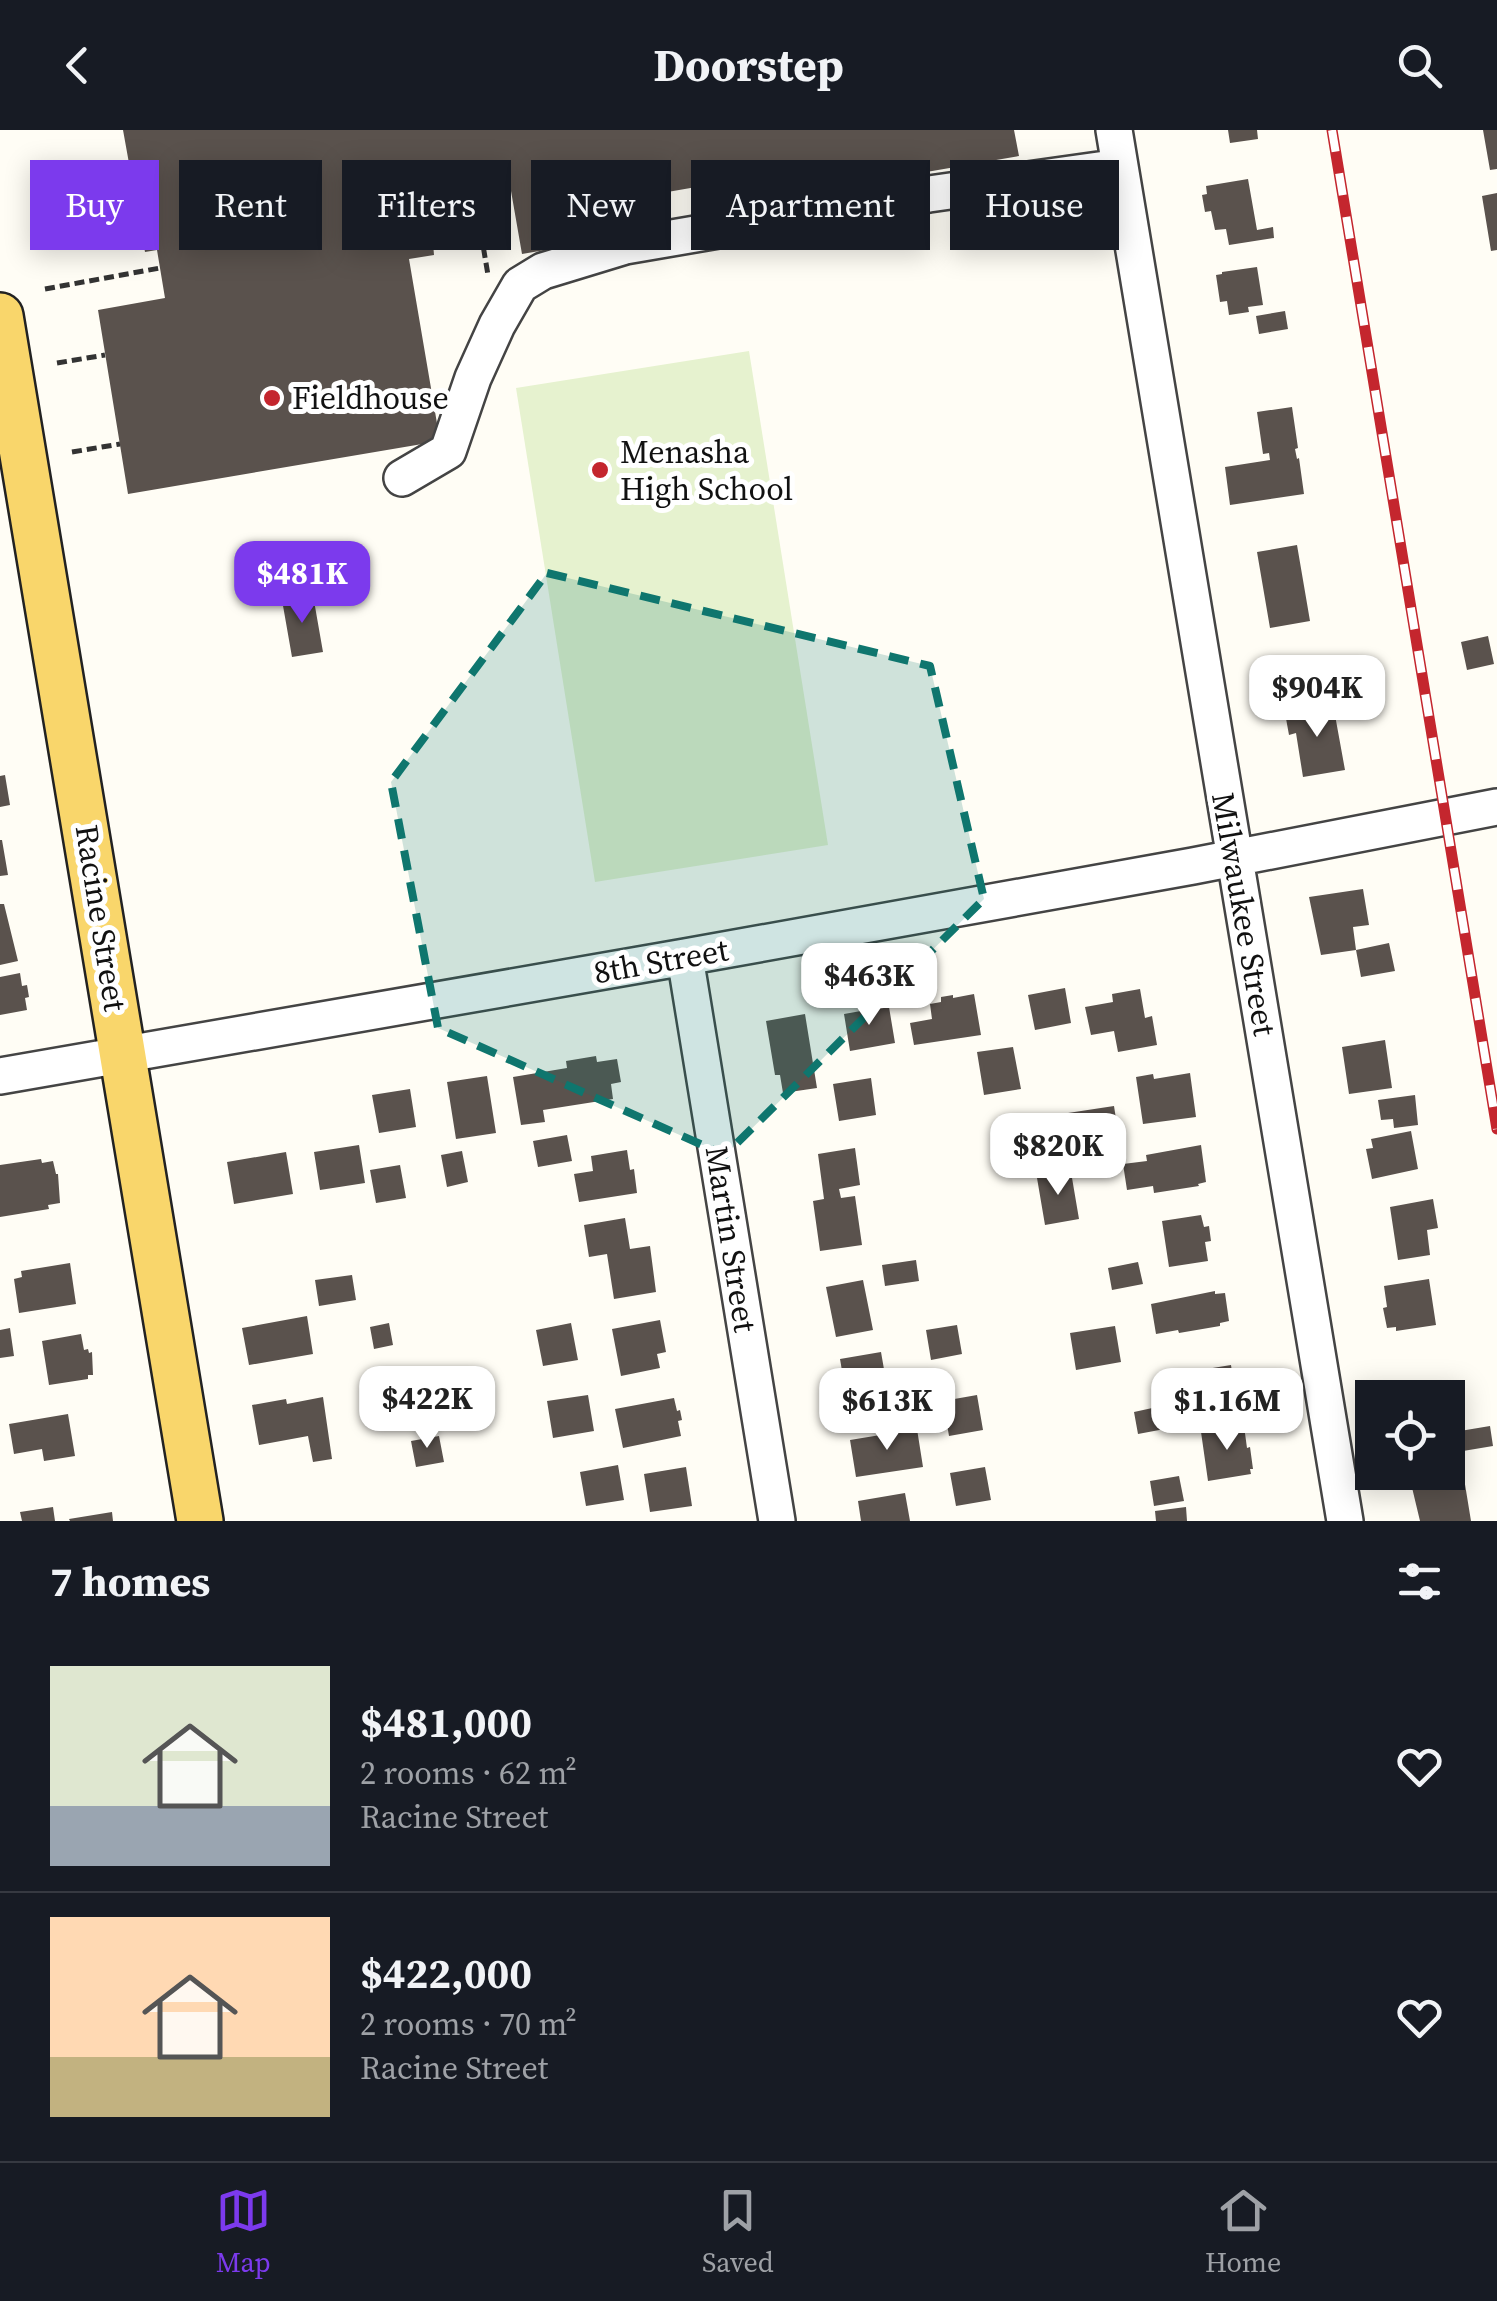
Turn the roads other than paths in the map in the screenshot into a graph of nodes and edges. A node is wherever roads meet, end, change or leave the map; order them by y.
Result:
1 (1114, 130) edge
2 (1120, 167) junction
3 (0, 316) edge
4 (402, 478) dead end
5 (1497, 807) edge
6 (1234, 857) junction
7 (685, 957) junction
8 (123, 1054) junction
9 (0, 1076) edge
10 (200, 1521) edge
11 (777, 1521) edge
12 (1345, 1521) edge

1 - 2 street, Milwaukee Street
2 - 4 street
2 - 6 street, Milwaukee Street
3 - 8 main road, Racine Street
5 - 6 street, 8th Street
6 - 7 street, 8th Street
6 - 12 street, Milwaukee Street
7 - 8 street, 8th Street
7 - 11 street, Martin Street
8 - 9 street, 8th Street
8 - 10 main road, Racine Street

